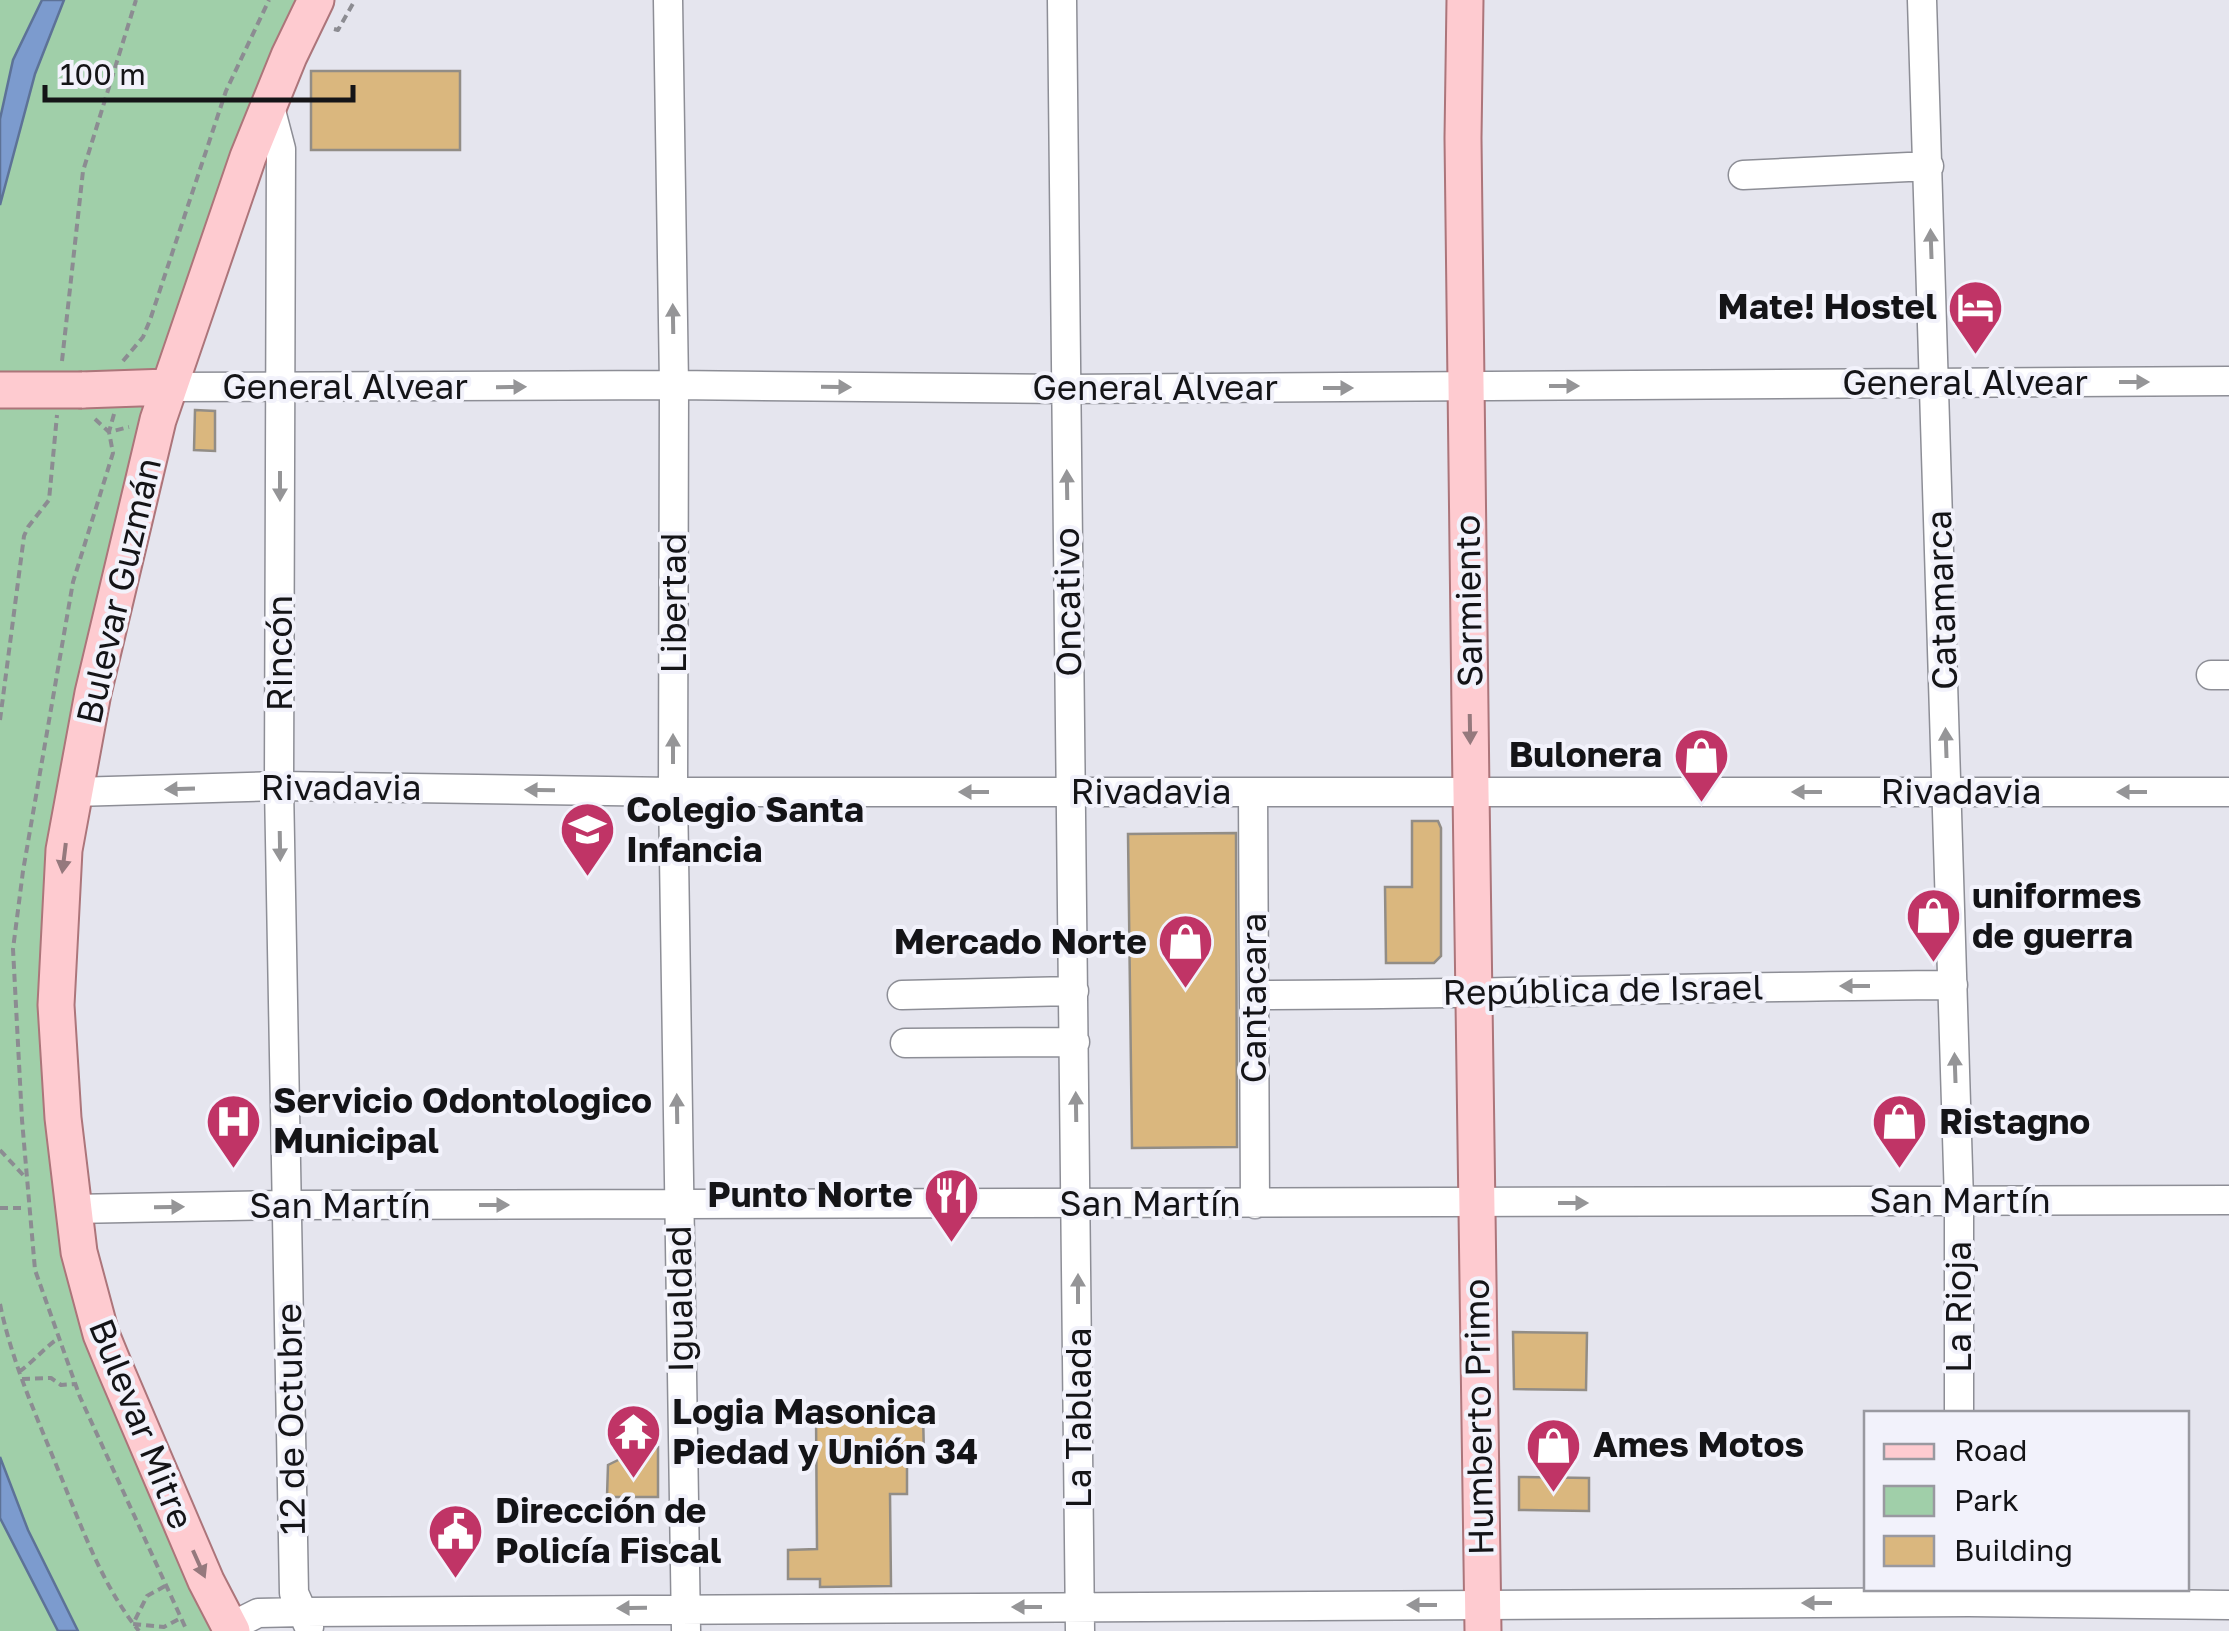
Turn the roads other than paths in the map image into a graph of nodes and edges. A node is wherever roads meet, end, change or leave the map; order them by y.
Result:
1 (316, 0) edge
2 (668, 0) edge
3 (1062, 0) edge
4 (1465, 0) edge
5 (1922, 0) edge
6 (269, 103) junction
7 (1929, 166) junction
8 (1743, 174) dead end
9 (2229, 382) edge
10 (1936, 384) junction
11 (674, 385) junction
12 (1466, 386) junction
13 (281, 389) junction
14 (0, 390) edge
15 (1065, 390) junction
16 (163, 404) junction
17 (279, 786) junction
18 (74, 792) junction
19 (673, 792) junction
20 (1071, 792) junction
21 (1254, 792) junction
22 (1471, 792) junction
23 (1948, 792) junction
24 (2229, 792) edge
25 (1952, 985) junction
26 (1074, 991) junction
27 (1473, 994) junction
28 (1254, 995) junction
29 (902, 996) dead end
30 (1075, 1042) junction
31 (905, 1044) dead end
32 (2229, 1200) edge
33 (1958, 1201) junction
34 (1475, 1203) junction
35 (1078, 1204) junction
36 (1254, 1204) junction
37 (287, 1205) junction
38 (678, 1206) junction
39 (72, 1210) junction
40 (1960, 1411) edge
41 (1960, 1595) edge
42 (2229, 1605) edge
43 (1483, 1618) edge
44 (686, 1619) edge
45 (1080, 1619) edge
46 (307, 1621) edge
47 (231, 1629) edge
48 (1960, 1631) edge

1 - 6 main road, Bulevar Guzmán
11 -> 2 street, Libertad
3 - 15 street, Oncativo
4 - 12 main road, Sarmiento
5 - 7 street, Catamarca
6 - 13 street, Rincón
6 - 16 main road, Bulevar Guzmán
7 - 8 street
10 -> 7 street, Catamarca
10 -> 9 street, General Alvear
12 -> 10 street, General Alvear
23 -> 10 street, Catamarca
13 -> 11 street, General Alvear
11 -> 15 street, General Alvear
19 -> 11 street, Libertad
15 -> 12 street, General Alvear
12 -> 22 main road, Sarmiento
13 - 16 street, General Alvear
13 -> 17 street, Rincón
14 - 16 main road, General Alvear, bridge
20 -> 15 street, Oncativo
16 - 18 main road, Bulevar Guzmán
17 -> 18 street, Rivadavia
19 -> 17 street, Rivadavia
17 -> 37 street, Rincón
18 -> 39 main road, Bulevar Guzmán
20 -> 19 street, Rivadavia
38 -> 19 street, Libertad
20 - 21 street, Rivadavia
20 - 26 street, Oncativo
21 - 22 street, Rivadavia
21 - 28 street, Cantacara
23 -> 22 street, Rivadavia
22 - 27 main road, Sarmiento
24 -> 23 street, Rivadavia
23 - 25 street, Catamarca
25 -> 27 street, República de Israel
33 -> 25 street, Catamarca
26 - 29 street
26 - 30 street, Oncativo
27 - 28 street, República de Israel
27 - 34 main road, Sarmiento
28 - 36 street, Cantacara
30 - 31 street
35 -> 30 street, Oncativo
32 - 33 street, San Martín
34 -> 33 street, San Martín
33 - 40 street, La Rioja
34 - 36 street, San Martín
34 - 43 main road, Humberto Primo
35 - 36 street, San Martín
35 - 38 street, San Martín
45 -> 35 street, La Tablada
37 -> 38 street, San Martín
39 -> 37 street, San Martín
37 - 46 street, 12 de Octubre
38 - 44 street, Igualdad
39 -> 47 main road, Bulevar Mitre
41 - 42 street
41 -> 43 street
41 - 48 street
43 -> 45 street
45 -> 44 street
44 -> 46 street
46 - 47 street

